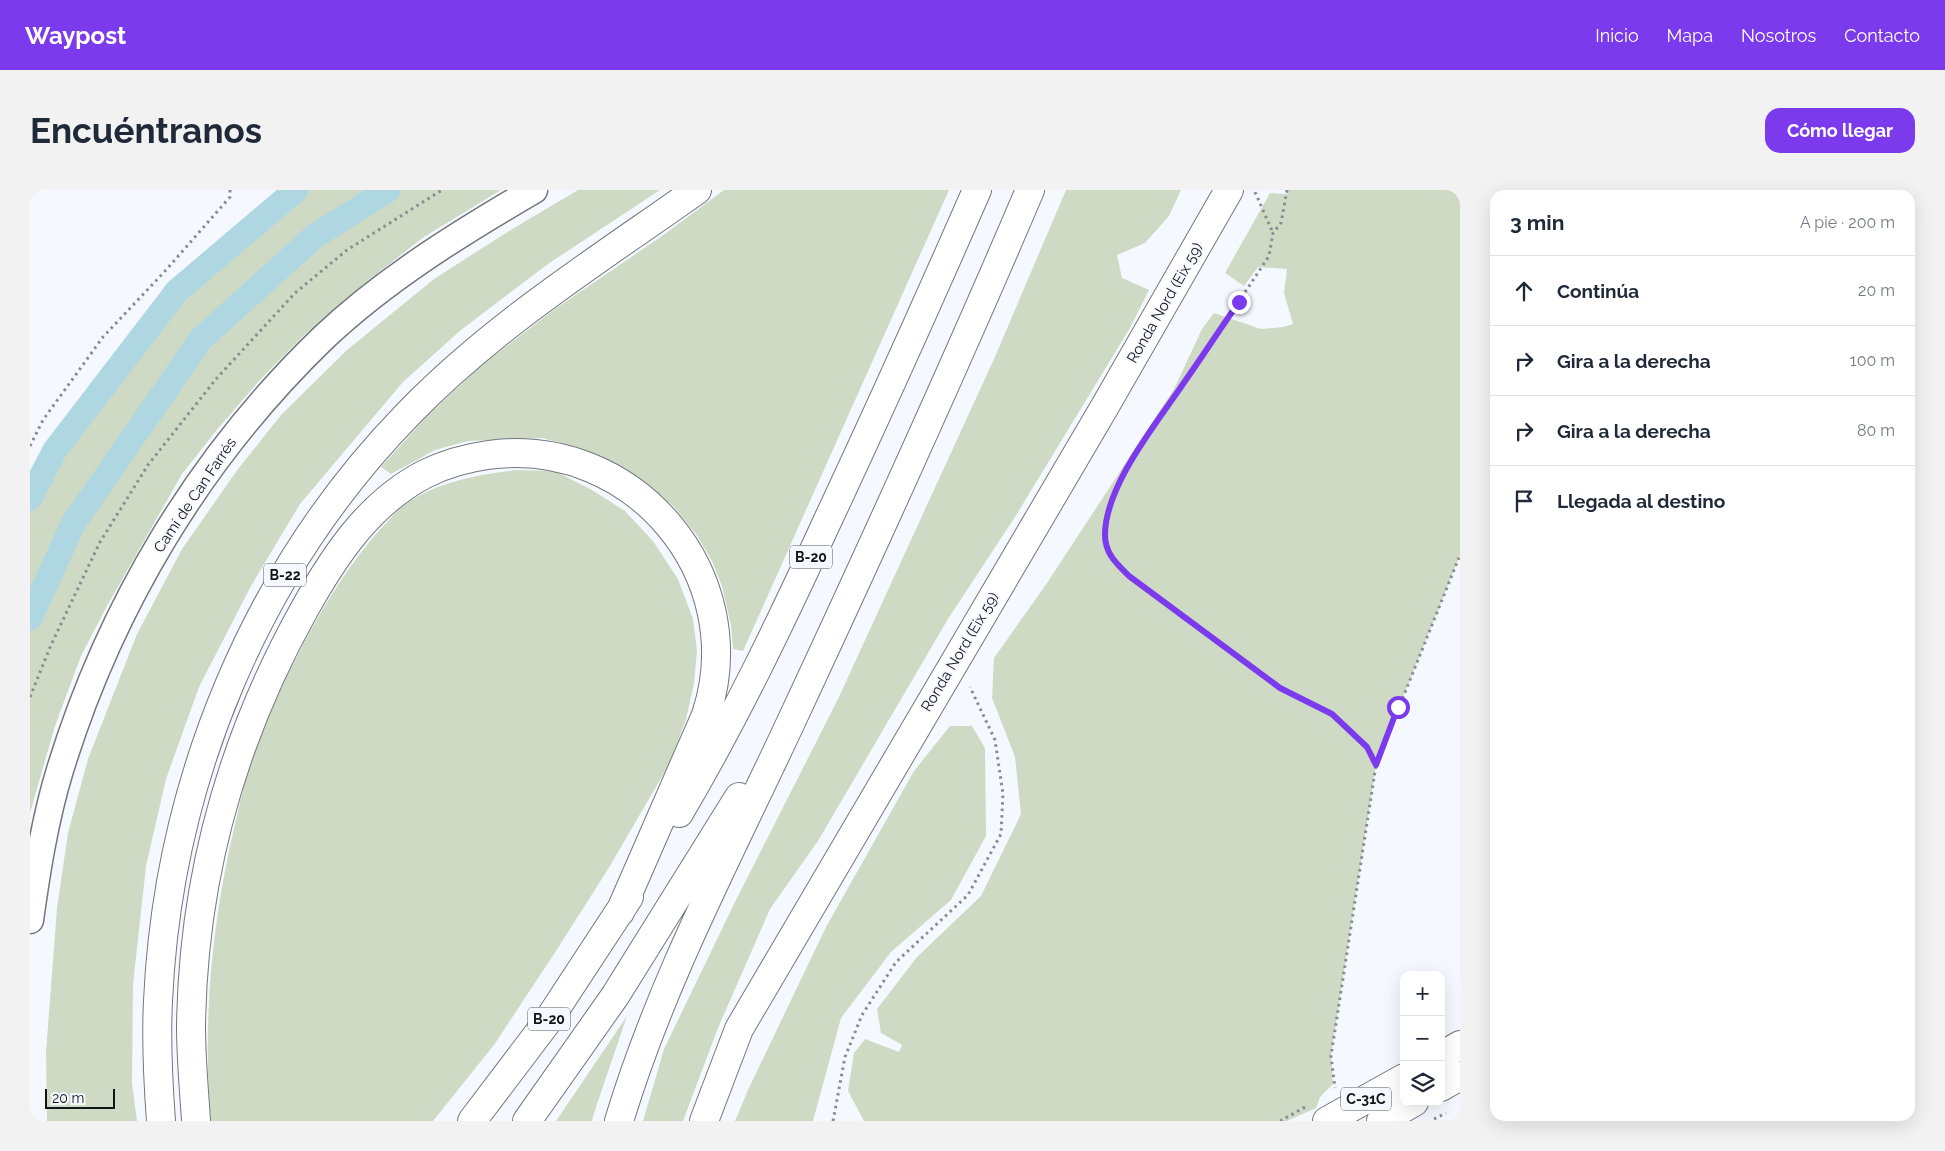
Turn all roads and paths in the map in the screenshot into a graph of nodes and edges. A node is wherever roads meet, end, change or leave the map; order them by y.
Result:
1 (230, 190) edge
2 (442, 190) edge
3 (534, 190) edge
4 (697, 190) edge
5 (977, 190) edge
6 (1030, 190) edge
7 (1229, 190) edge
8 (1254, 190) edge
9 (1287, 190) edge
10 (1273, 233) junction
11 (30, 446) edge
12 (1460, 555) edge
13 (841, 615) junction
14 (957, 657) junction
15 (30, 697) edge
16 (1376, 765) junction
17 (620, 912) junction
18 (30, 920) edge
19 (1460, 1046) edge
20 (1445, 1054) edge
21 (1400, 1080) edge
22 (1407, 1106) edge
23 (1414, 1106) edge
24 (1336, 1116) edge
25 (161, 1121) edge
26 (196, 1121) edge
27 (472, 1121) edge
28 (527, 1121) edge
29 (619, 1121) edge
30 (704, 1121) edge
31 (833, 1121) edge
32 (1381, 1121) edge
33 (1392, 1121) edge

1 - 11 path
2 - 15 path
3 - 18 street, Camí de Can Farrés
4 - 25 main road, B-22
5 - 17 main road, B-20
6 - 13 main road, B-20
7 - 14 main road, Ronda Nord (Eix 59)
8 - 10 path
9 - 10 path
10 - 16 path
12 - 16 path
13 - 28 main road, B-20
13 - 29 main road
14 - 30 main road, Ronda Nord (Eix 59)
14 - 31 path
16 - 24 path
17 - 26 main road, B-22
17 - 27 main road, B-20
19 - 20 main road
21 - 24 main road, C-31C
22 - 32 main road, C-31C
23 - 33 street

